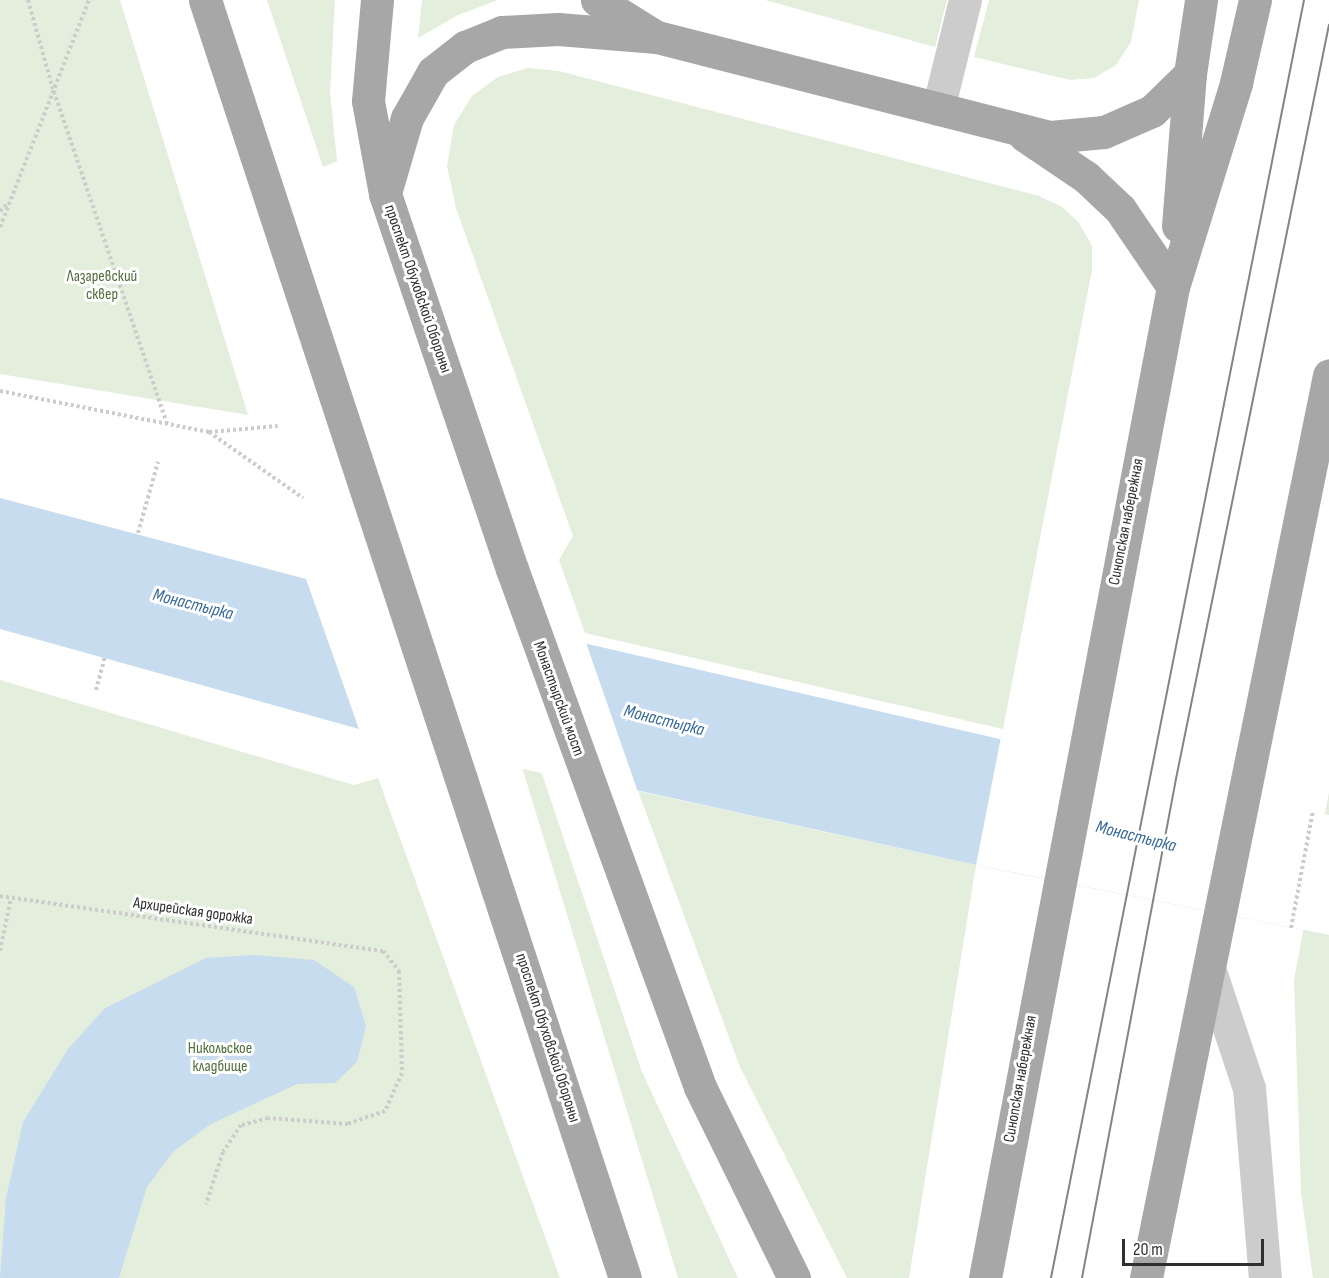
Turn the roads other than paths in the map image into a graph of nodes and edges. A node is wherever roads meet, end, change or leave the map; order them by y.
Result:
1 (205, 0) edge
2 (377, 0) edge
3 (597, 0) edge
4 (966, 0) edge
5 (1202, 0) edge
6 (1255, 0) edge
7 (657, 37) junction
8 (1190, 74) junction
9 (938, 109) junction
10 (1010, 127) junction
11 (385, 194) junction
12 (1173, 288) junction
13 (1329, 375) edge
14 (512, 569) joint
15 (1210, 971) junction
16 (625, 1278) edge
17 (794, 1278) edge
18 (986, 1278) edge
19 (1146, 1278) edge
20 (1265, 1278) edge

1 - 16 main road, проспект Обуховской Обороны
2 - 11 main road, проспект Обуховской Обороны
3 - 7 main road
4 - 9 street
5 - 8 main road, Синопская набережная
6 - 12 main road, Синопская набережная
7 - 9 main road
7 - 11 main road
8 - 10 main road
8 - 12 main road, Синопская набережная
9 - 10 main road
10 - 12 main road
11 - 14 main road, проспект Обуховской Обороны
12 - 18 main road, Синопская набережная
13 - 15 main road
14 - 17 main road, Монастырский мост
15 - 19 main road
15 - 20 street

